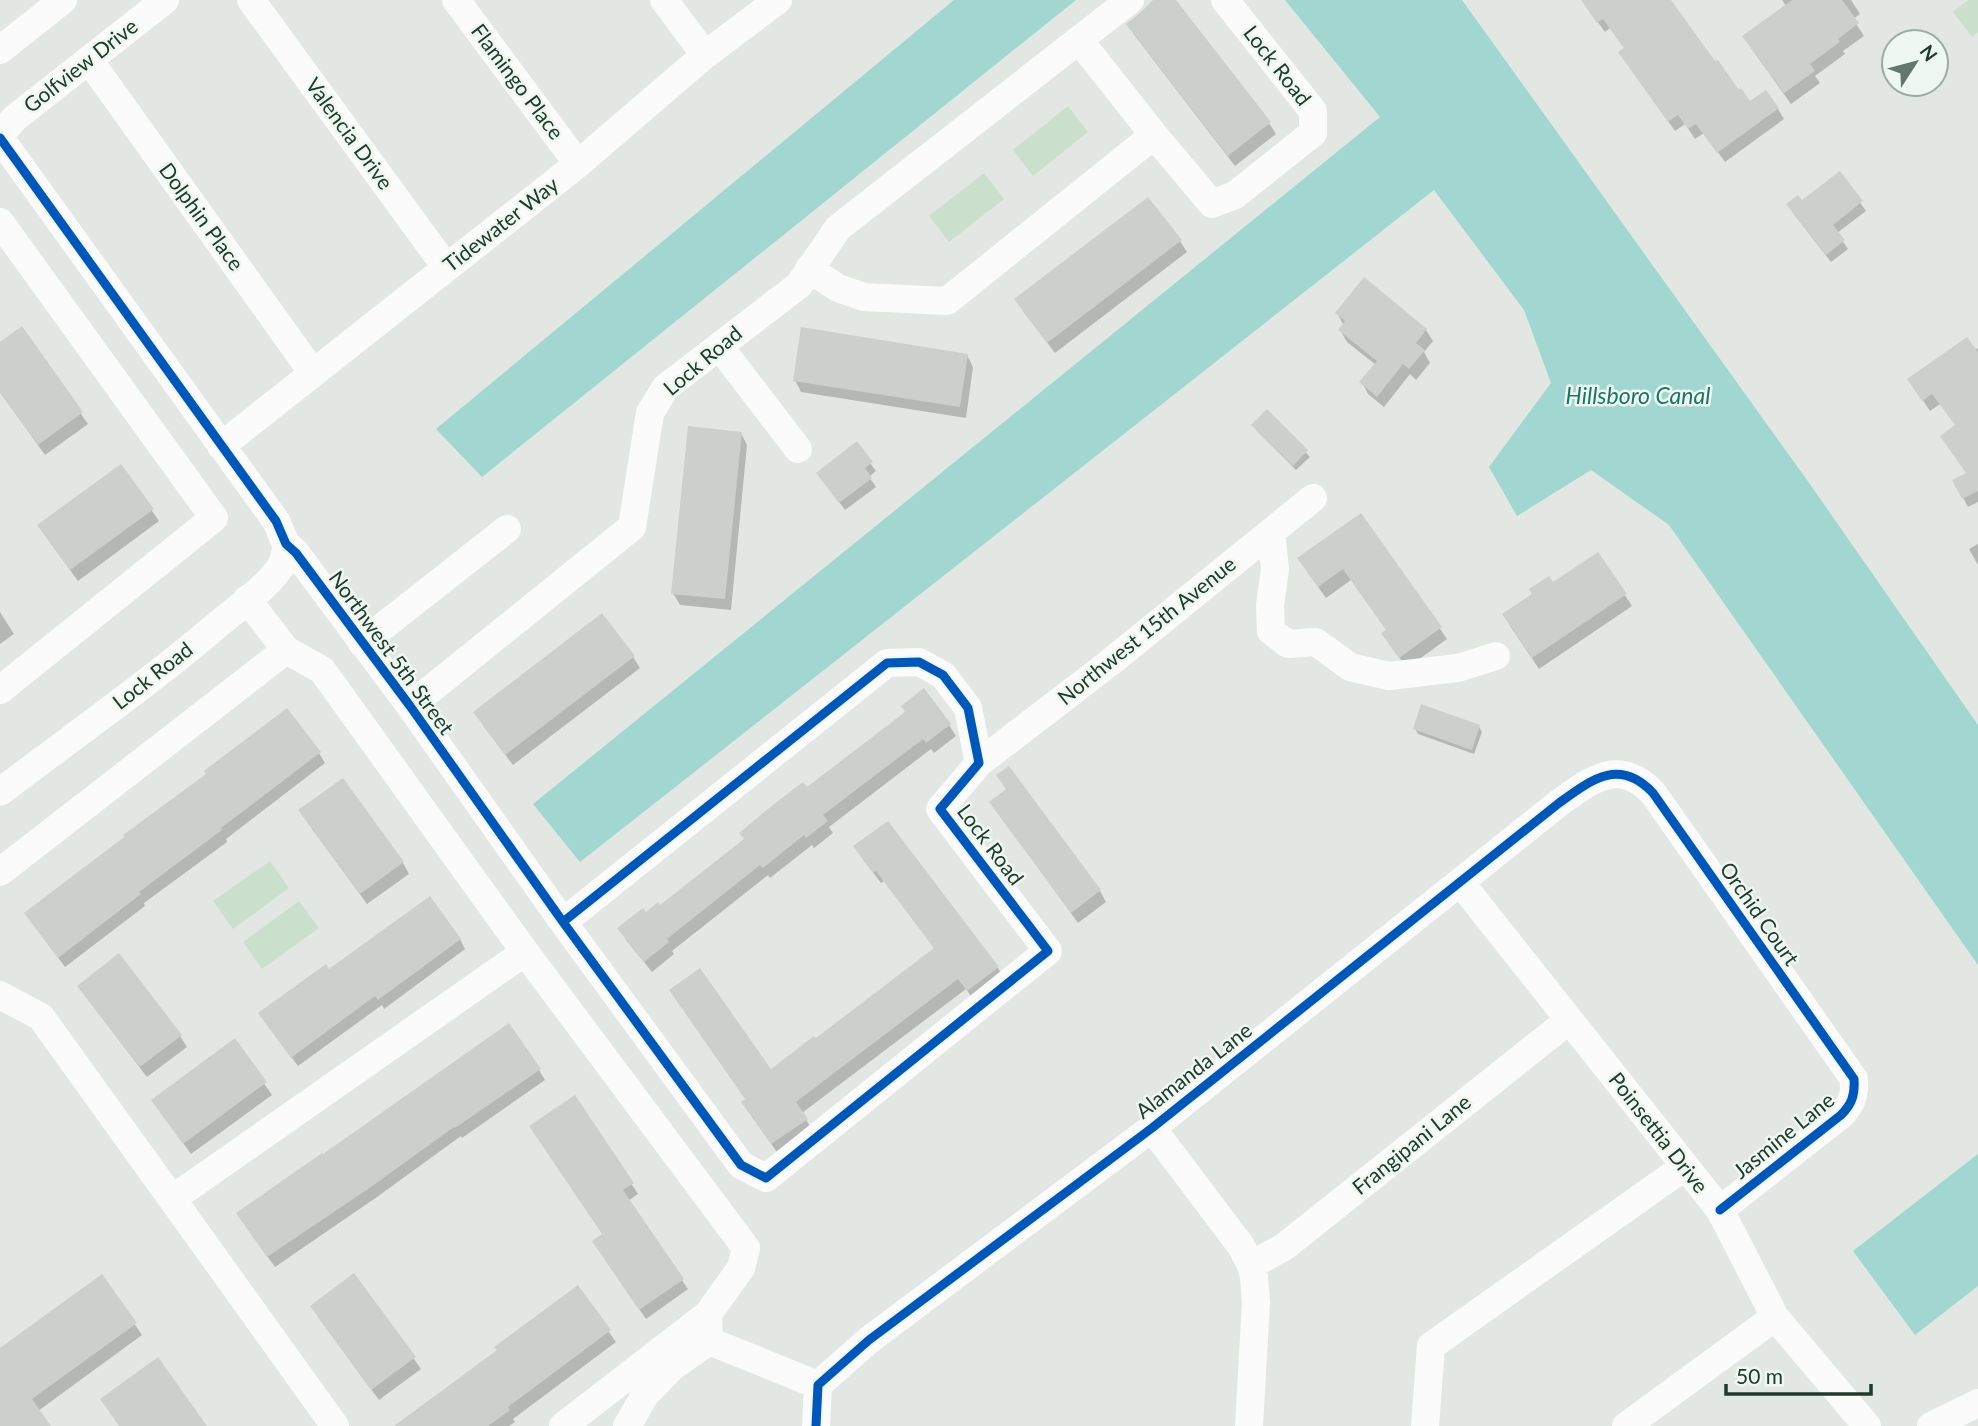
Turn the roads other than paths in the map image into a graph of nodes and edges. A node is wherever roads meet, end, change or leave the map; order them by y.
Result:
1 (63, 0) edge
2 (165, 0) edge
3 (251, 0) edge
4 (456, 0) edge
5 (664, 0) edge
6 (778, 0) edge
7 (1130, 0) edge
8 (1226, 0) edge
9 (1079, 40) junction
10 (0, 50) edge
11 (705, 55) junction
12 (89, 60) junction
13 (1154, 135) junction
14 (0, 136) edge
15 (578, 164) junction
16 (0, 222) edge
17 (446, 267) junction
18 (809, 269) junction
19 (719, 346) junction
20 (313, 373) junction
21 (221, 446) junction
22 (798, 449) dead end
23 (1313, 498) dead end
24 (507, 529) dead end
25 (1271, 532) junction
26 (286, 544) junction
27 (247, 599) junction
28 (362, 642) junction
29 (286, 650) junction
30 (1496, 656) dead end
31 (0, 690) edge
32 (410, 706) junction
33 (979, 763) junction
34 (1628, 776) joint
35 (0, 792) edge
36 (0, 872) edge
37 (1460, 882) junction
38 (562, 922) junction
39 (524, 951) junction
40 (0, 995) edge
41 (1569, 1020) junction
42 (1854, 1079) joint
43 (1152, 1128) junction
44 (1684, 1167) junction
45 (766, 1178) joint
46 (172, 1199) junction
47 (1720, 1210) junction
48 (1251, 1265) junction
49 (1776, 1317) junction
50 (708, 1327) junction
51 (818, 1385) junction
52 (1978, 1403) edge
53 (335, 1426) edge
54 (562, 1426) edge
55 (627, 1426) edge
56 (816, 1426) edge
57 (1249, 1426) edge
58 (1425, 1426) edge
59 (1626, 1426) edge
60 (1867, 1426) edge
61 (1931, 1426) edge

1 - 10 street
2 - 12 street, Golfview Drive
3 - 17 street, Valencia Drive
4 - 15 street, Flamingo Place
5 - 11 street
6 - 11 street, Tidewater Way
7 - 9 street, Lock Road
8 - 13 street, Lock Road
9 - 13 street, Lock Road
9 - 18 street, Lock Road
11 - 15 street, Tidewater Way
12 - 14 street, Golfview Drive
12 - 20 street, Dolphin Place
13 - 18 street
14 - 21 street, Northwest 5th Street
15 - 17 street, Tidewater Way
16 - 31 street
17 - 20 street, Tidewater Way
18 - 19 street, Lock Road
19 - 22 street
19 - 32 street, Lock Road
20 - 21 street, Tidewater Way
21 - 26 street, Northwest 5th Street
23 - 25 street, Northwest 15th Avenue
24 - 28 street
25 - 30 street
25 - 33 street, Northwest 15th Avenue
26 - 27 street, Lock Road
26 - 28 street, Northwest 5th Street
27 - 29 street
27 - 35 street, Lock Road
28 - 32 street, Northwest 5th Street
29 - 36 street
29 - 39 street
32 - 38 street, Northwest 5th Street
33 - 38 street
33 - 45 street, Lock Road
34 - 37 street, Alamanda Lane
34 - 42 street, Orchid Court
37 - 41 street, Poinsettia Drive
37 - 43 street, Alamanda Lane
38 - 45 street, Northwest 5th Street
39 - 46 street
39 - 50 street
40 - 46 street
41 - 44 street, Poinsettia Drive
41 - 48 street, Frangipani Lane
42 - 47 street, Jasmine Lane
43 - 48 street
43 - 51 street, Alamanda Lane
44 - 47 street, Poinsettia Drive
44 - 58 street
46 - 53 street
47 - 49 street, Poinsettia Drive
48 - 57 street
49 - 59 street
49 - 60 street, Poinsettia Drive
50 - 51 street
50 - 54 street
50 - 55 street
51 - 56 street
52 - 61 street

